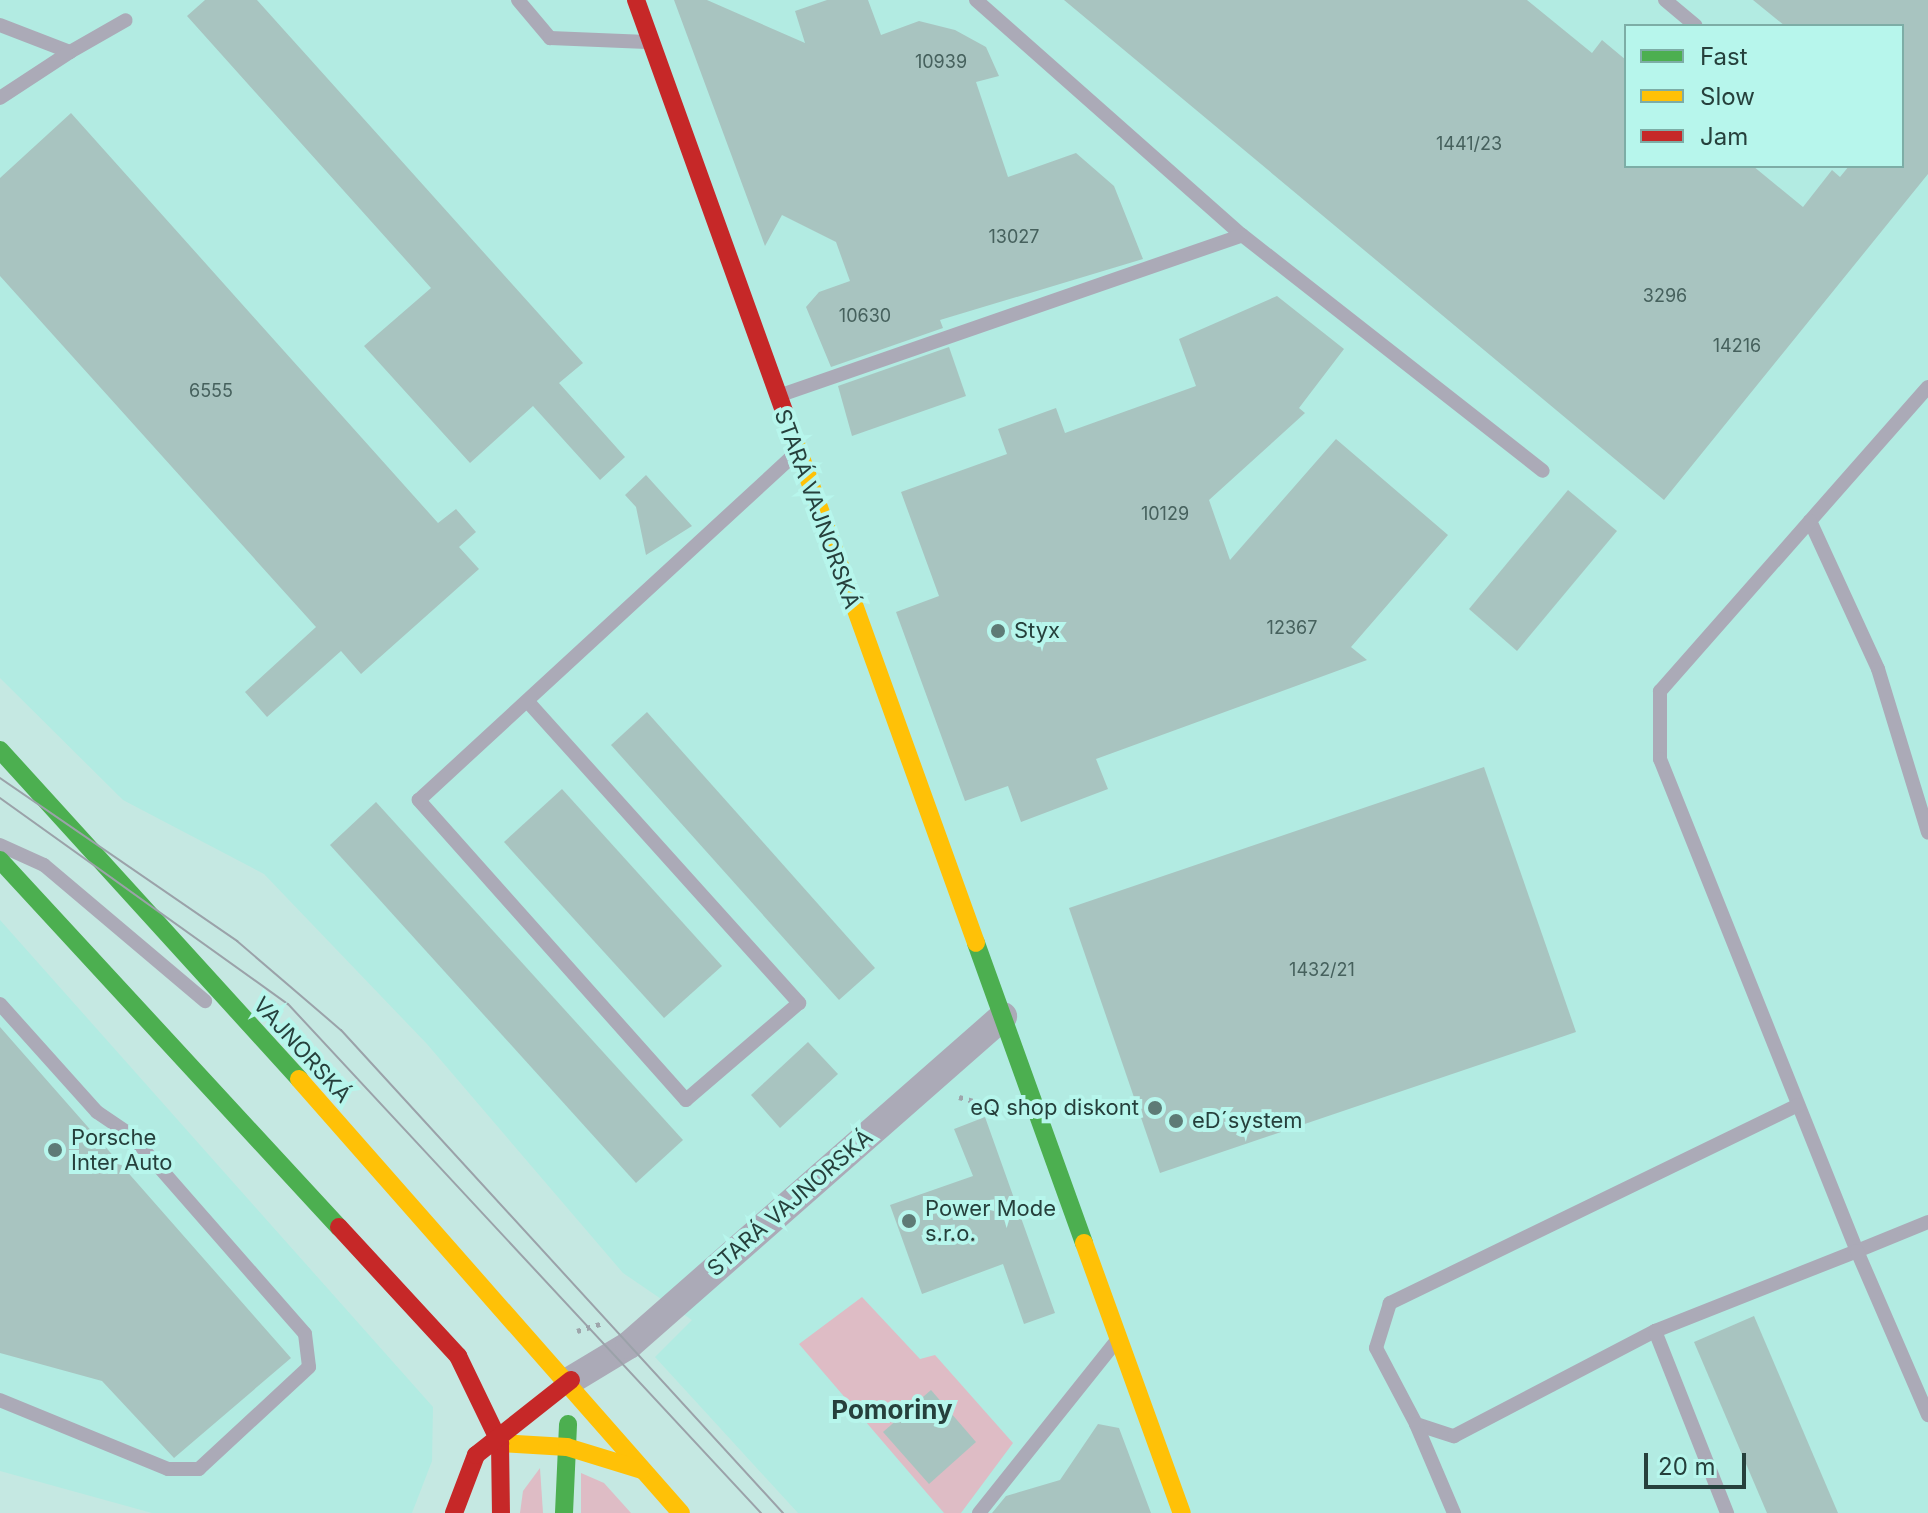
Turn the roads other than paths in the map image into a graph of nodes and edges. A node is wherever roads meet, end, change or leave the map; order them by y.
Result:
1 (518, 0) edge
2 (636, 0) edge
3 (976, 0) edge
4 (1665, 0) edge
5 (126, 20) dead end
6 (1694, 24) edge
7 (0, 25) edge
8 (651, 41) junction
9 (70, 52) junction
10 (0, 98) edge
11 (1242, 235) junction
12 (1928, 387) edge
13 (776, 396) junction
14 (796, 453) junction
15 (1543, 471) dead end
16 (1810, 521) junction
17 (529, 703) junction
18 (0, 750) edge
19 (1928, 833) edge
20 (0, 845) edge
21 (0, 860) edge
22 (0, 1004) edge
23 (1003, 1016) junction
24 (304, 1088) junction
25 (1798, 1105) junction
26 (1928, 1222) edge
27 (1857, 1251) junction
28 (1655, 1331) junction
29 (1120, 1336) junction
30 (571, 1380) junction
31 (0, 1400) edge
32 (1928, 1415) edge
33 (1416, 1424) junction
34 (500, 1443) junction
35 (567, 1447) junction
36 (642, 1470) junction
37 (454, 1513) edge
38 (501, 1513) edge
39 (564, 1513) edge
40 (681, 1513) edge
41 (979, 1513) edge
42 (1182, 1513) edge
43 (1454, 1513) edge
44 (1727, 1513) edge

1 - 8 lane
2 - 8 main road, STARÁ VAJNORSKÁ
3 - 11 lane
4 - 6 lane
5 - 9 lane
7 - 9 lane
8 - 13 main road, STARÁ VAJNORSKÁ
9 - 10 lane
11 - 13 lane
11 - 15 lane
12 - 16 lane
13 - 14 main road, STARÁ VAJNORSKÁ
14 - 17 lane
14 - 23 main road, STARÁ VAJNORSKÁ
16 - 19 lane
16 - 25 lane
17 - 17 lane
18 - 24 main road, VAJNORSKÁ
20 - 24 lane
21 - 34 main road
22 - 31 lane
23 - 29 main road, STARÁ VAJNORSKÁ
23 - 30 street, STARÁ VAJNORSKÁ
24 - 30 main road, VAJNORSKÁ
25 - 27 lane
25 - 33 lane
26 - 27 lane
27 - 28 lane
27 - 32 lane
28 - 33 lane
28 - 44 lane
29 - 41 lane
29 - 42 main road, STARÁ VAJNORSKÁ
30 - 34 main road
30 - 35 main road
30 - 36 main road, VAJNORSKÁ
33 - 43 lane
34 - 35 main road
34 - 37 main road
34 - 38 main road
35 - 36 main road
35 - 39 main road
36 - 40 main road

